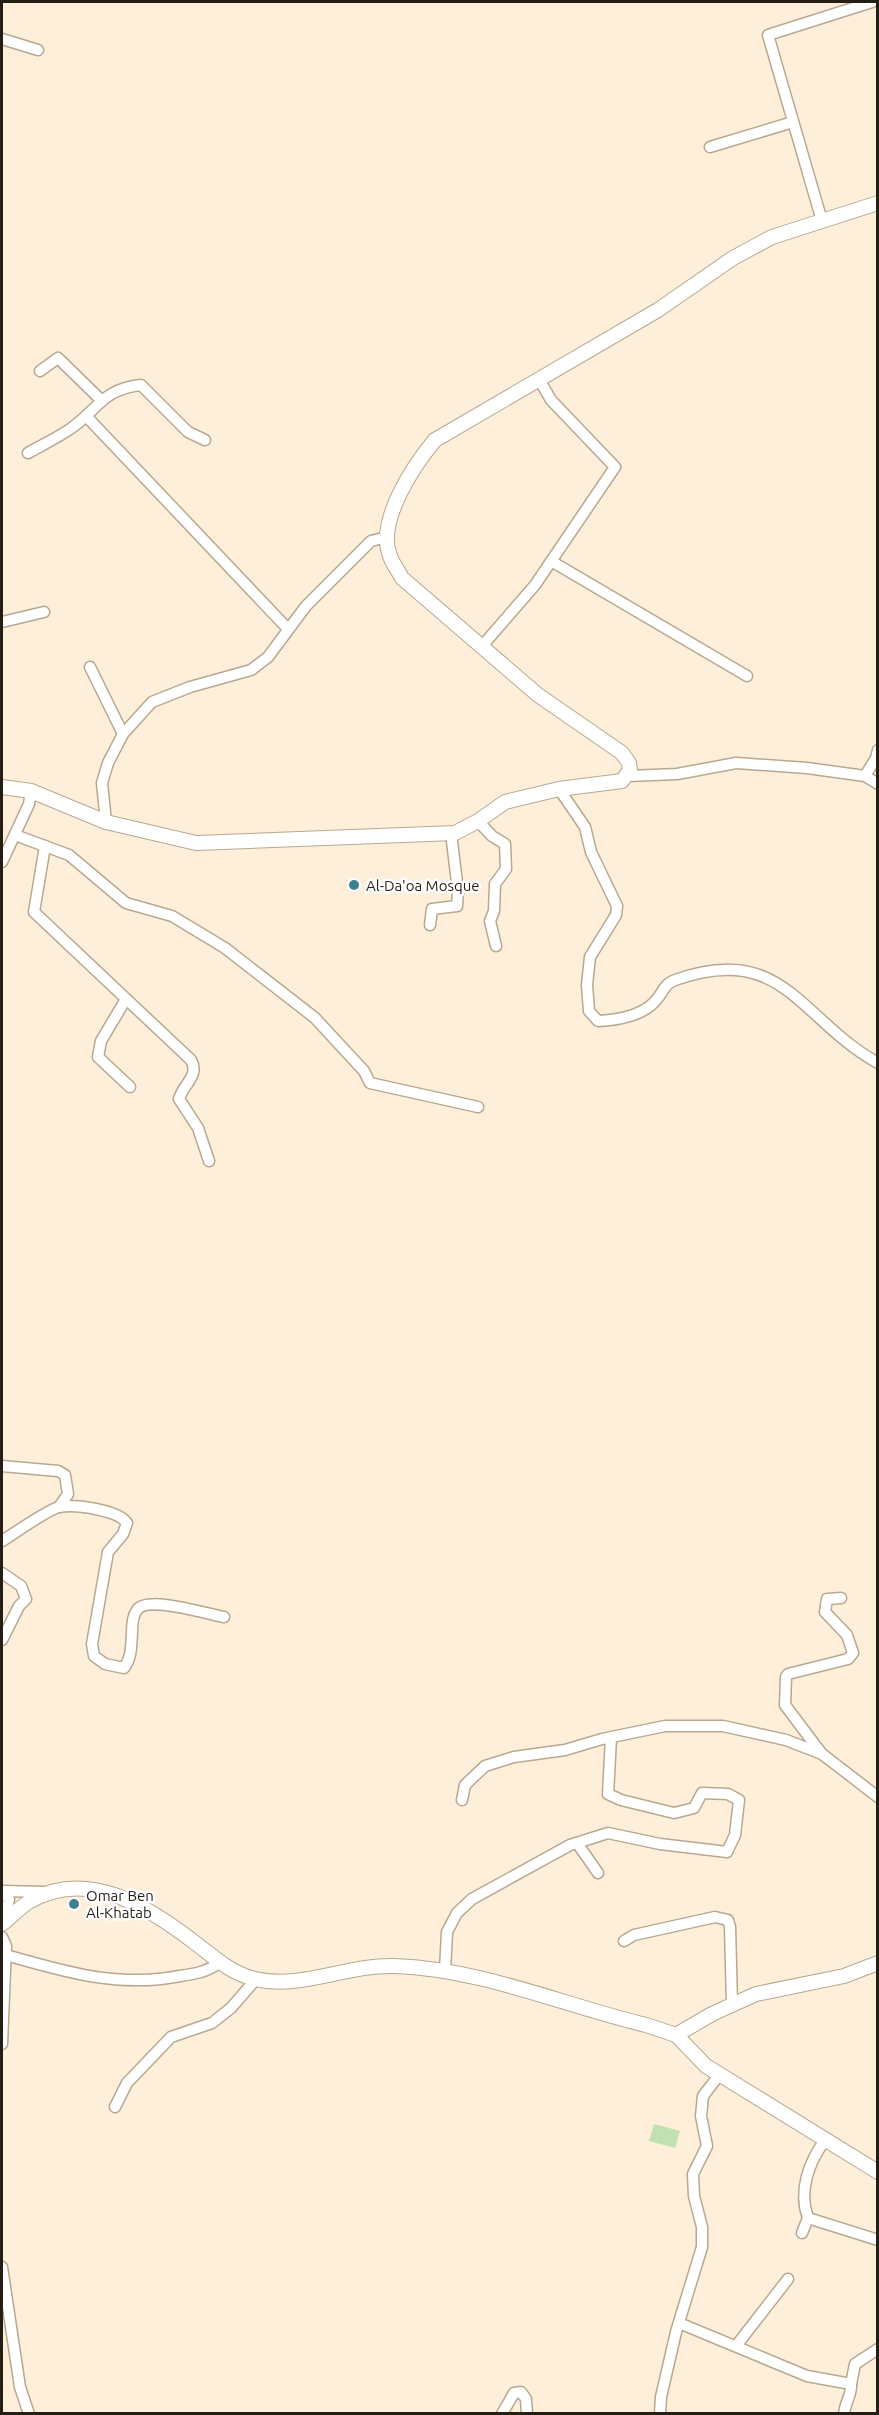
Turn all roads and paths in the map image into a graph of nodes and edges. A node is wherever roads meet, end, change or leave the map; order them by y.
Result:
1 (872, 2) edge
2 (2, 39) edge
3 (38, 50) dead end
4 (793, 122) junction
5 (710, 147) dead end
6 (878, 203) edge
7 (822, 221) junction
8 (40, 371) dead end
9 (539, 379) junction
10 (100, 400) junction
11 (86, 416) junction
12 (205, 440) dead end
13 (28, 453) dead end
14 (387, 537) junction
15 (551, 561) junction
16 (44, 612) dead end
17 (2, 622) edge
18 (288, 629) junction
19 (483, 645) junction
20 (90, 667) dead end
21 (747, 676) dead end
22 (123, 734) junction
23 (878, 750) edge
24 (628, 776) junction
25 (865, 776) junction
26 (878, 784) edge
27 (2, 787) edge
28 (559, 789) junction
29 (31, 790) junction
30 (478, 821) junction
31 (106, 822) junction
32 (451, 833) junction
33 (15, 835) junction
34 (45, 846) junction
35 (2, 862) edge
36 (430, 925) dead end
37 (496, 946) dead end
38 (126, 999) junction
39 (878, 1063) edge
40 (130, 1087) dead end
41 (478, 1107) dead end
42 (209, 1161) dead end
43 (2, 1466) edge
44 (59, 1508) junction
45 (2, 1541) edge
46 (2, 1573) edge
47 (841, 1598) dead end
48 (224, 1617) dead end
49 (2, 1640) edge
50 (611, 1738) junction
51 (822, 1754) junction
52 (878, 1797) edge
53 (462, 1800) dead end
54 (577, 1843) junction
55 (598, 1874) dead end
56 (2, 1891) edge
57 (49, 1892) junction
58 (3, 1923) edge
59 (2, 1937) edge
60 (624, 1941) dead end
61 (6, 1955) junction
62 (219, 1963) junction
63 (878, 1964) edge
64 (445, 1970) junction
65 (256, 1979) junction
66 (732, 2004) junction
67 (675, 2035) junction
68 (2, 2044) edge
69 (720, 2074) junction
70 (115, 2107) dead end
71 (825, 2139) junction
72 (878, 2172) edge
73 (808, 2218) junction
74 (802, 2233) dead end
75 (878, 2240) edge
76 (2, 2267) edge
77 (788, 2279) dead end
78 (679, 2323) junction
79 (736, 2346) junction
80 (878, 2349) edge
81 (851, 2384) junction
82 (29, 2414) edge
83 (502, 2414) edge
84 (527, 2414) edge
85 (660, 2414) edge
86 (844, 2414) edge

1 - 4 street
2 - 3 street
4 - 5 street
4 - 7 street
6 - 7 street
7 - 9 street
8 - 10 street
9 - 14 street
9 - 15 street
10 - 11 street
10 - 12 street
11 - 13 street
11 - 18 street
14 - 18 street
14 - 19 street
15 - 19 street
15 - 21 street
16 - 17 street
18 - 22 street
19 - 24 street
20 - 22 street
22 - 31 street
23 - 25 street
24 - 25 street
24 - 28 street
25 - 26 street
27 - 29 street
28 - 30 street
28 - 39 street
29 - 31 street
29 - 33 street
30 - 32 street
30 - 37 street
31 - 32 street
32 - 36 street
33 - 34 street
33 - 35 street
34 - 38 street
34 - 41 street
38 - 40 street
38 - 42 street
43 - 44 street
44 - 45 street
44 - 48 street
46 - 49 street
47 - 51 street
50 - 51 street
50 - 53 street
50 - 54 street
51 - 52 street
54 - 55 street
54 - 64 street
56 - 57 street
56 - 58 street
57 - 58 street
57 - 62 street
59 - 61 street
60 - 66 street
61 - 62 street
61 - 68 street
62 - 65 street
63 - 66 street
64 - 65 street
64 - 67 street
65 - 70 street
66 - 67 street
67 - 69 street
69 - 71 street
69 - 78 street
71 - 72 street
71 - 73 street
73 - 74 street
73 - 75 street
76 - 82 street
77 - 79 street
78 - 79 street
78 - 85 street
79 - 81 street
80 - 81 street
81 - 86 street
83 - 84 street

